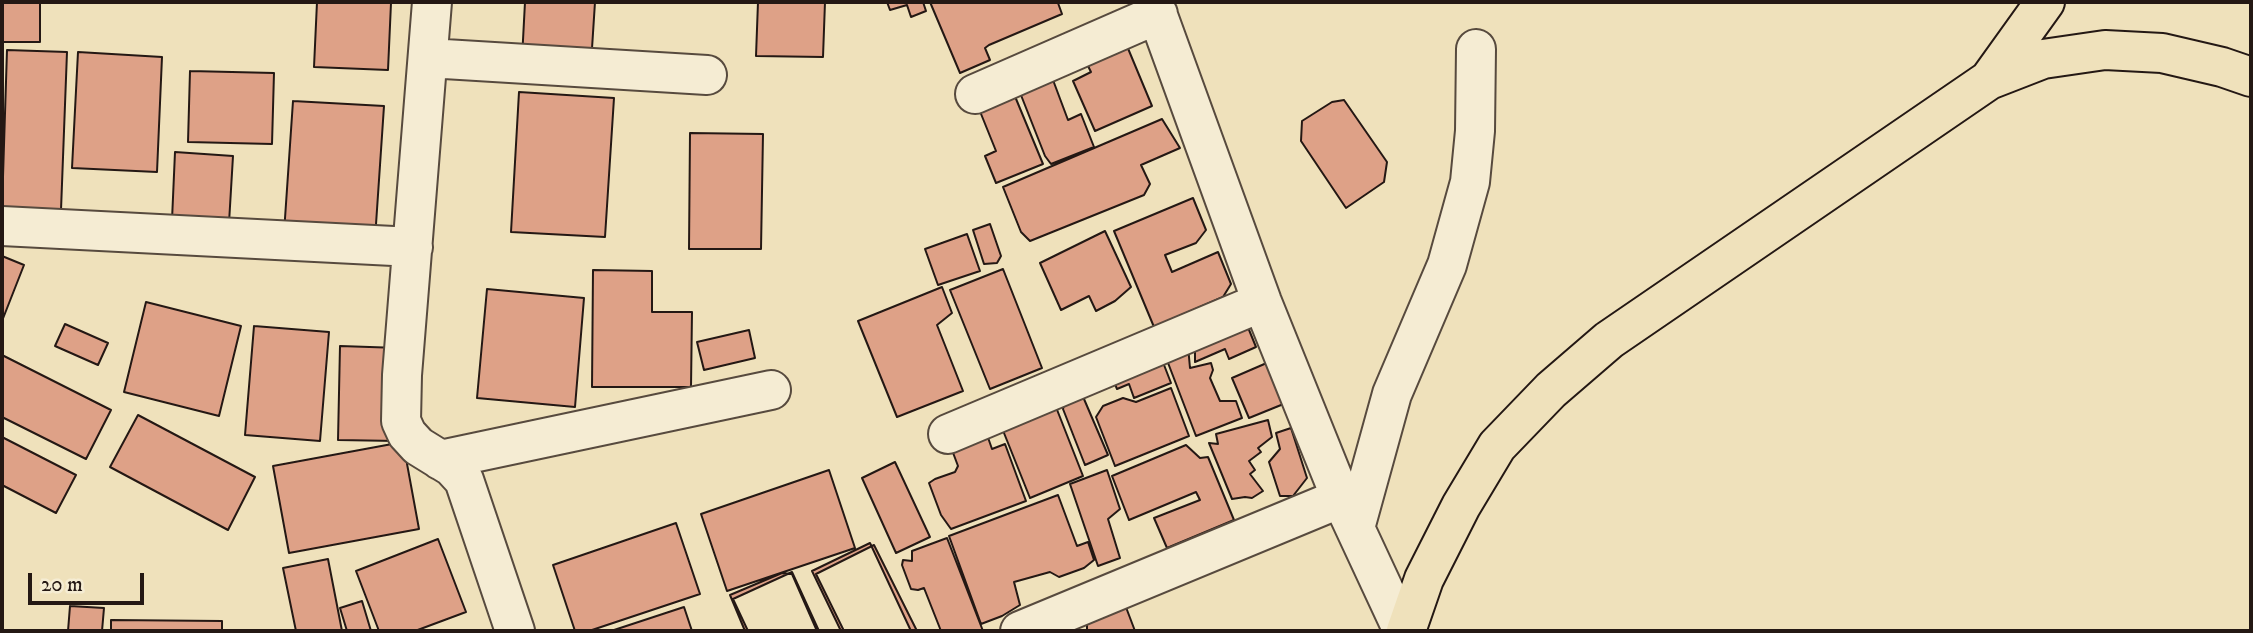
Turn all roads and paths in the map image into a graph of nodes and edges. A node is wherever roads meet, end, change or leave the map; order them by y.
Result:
1 (432, 2) edge
2 (2045, 2) edge
3 (1155, 8) edge
4 (1476, 49) dead end
5 (428, 58) junction
6 (707, 75) dead end
7 (2251, 77) edge
8 (1989, 80) junction
9 (975, 94) dead end
10 (2, 226) edge
11 (412, 247) junction
12 (1262, 302) junction
13 (771, 390) dead end
14 (948, 434) dead end
15 (440, 460) junction
16 (1348, 513) junction
17 (515, 631) edge
18 (1020, 631) edge
19 (1405, 631) edge

1 - 5 street
2 - 8 highway
3 - 9 street
3 - 12 street
4 - 16 street
5 - 6 street
5 - 11 street
7 - 8 highway
8 - 19 highway
10 - 11 street
11 - 15 street
12 - 14 street
12 - 16 street
13 - 15 street
15 - 17 street
16 - 18 street
16 - 19 street

